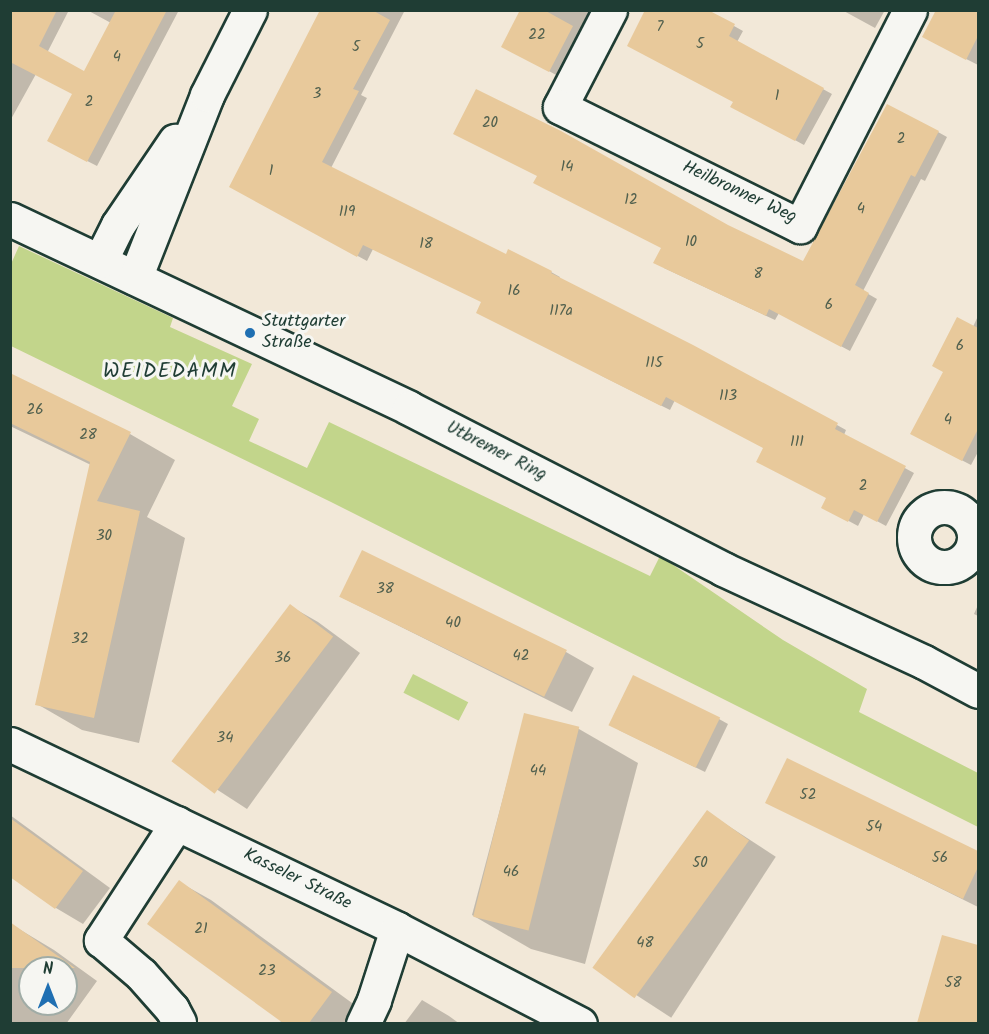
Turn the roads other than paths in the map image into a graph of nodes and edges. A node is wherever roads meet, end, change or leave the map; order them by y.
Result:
1 (250, 10) edge
2 (610, 10) edge
3 (910, 10) edge
4 (207, 94) junction
5 (10, 219) edge
6 (100, 261) junction
7 (135, 278) junction
8 (978, 691) edge
9 (10, 744) edge
10 (177, 823) junction
11 (397, 929) junction
12 (179, 1022) dead end
13 (363, 1023) edge
14 (580, 1023) edge

1 - 4 street
2 - 3 street, Heilbronner Weg
4 - 6 street
4 - 7 street
5 - 6 street, Utbremer Ring
6 - 7 street, Utbremer Ring
7 - 8 street, Utbremer Ring
9 - 10 street, Kasseler Straße
10 - 11 street, Kasseler Straße
10 - 12 street
11 - 13 street
11 - 14 street, Kasseler Straße

